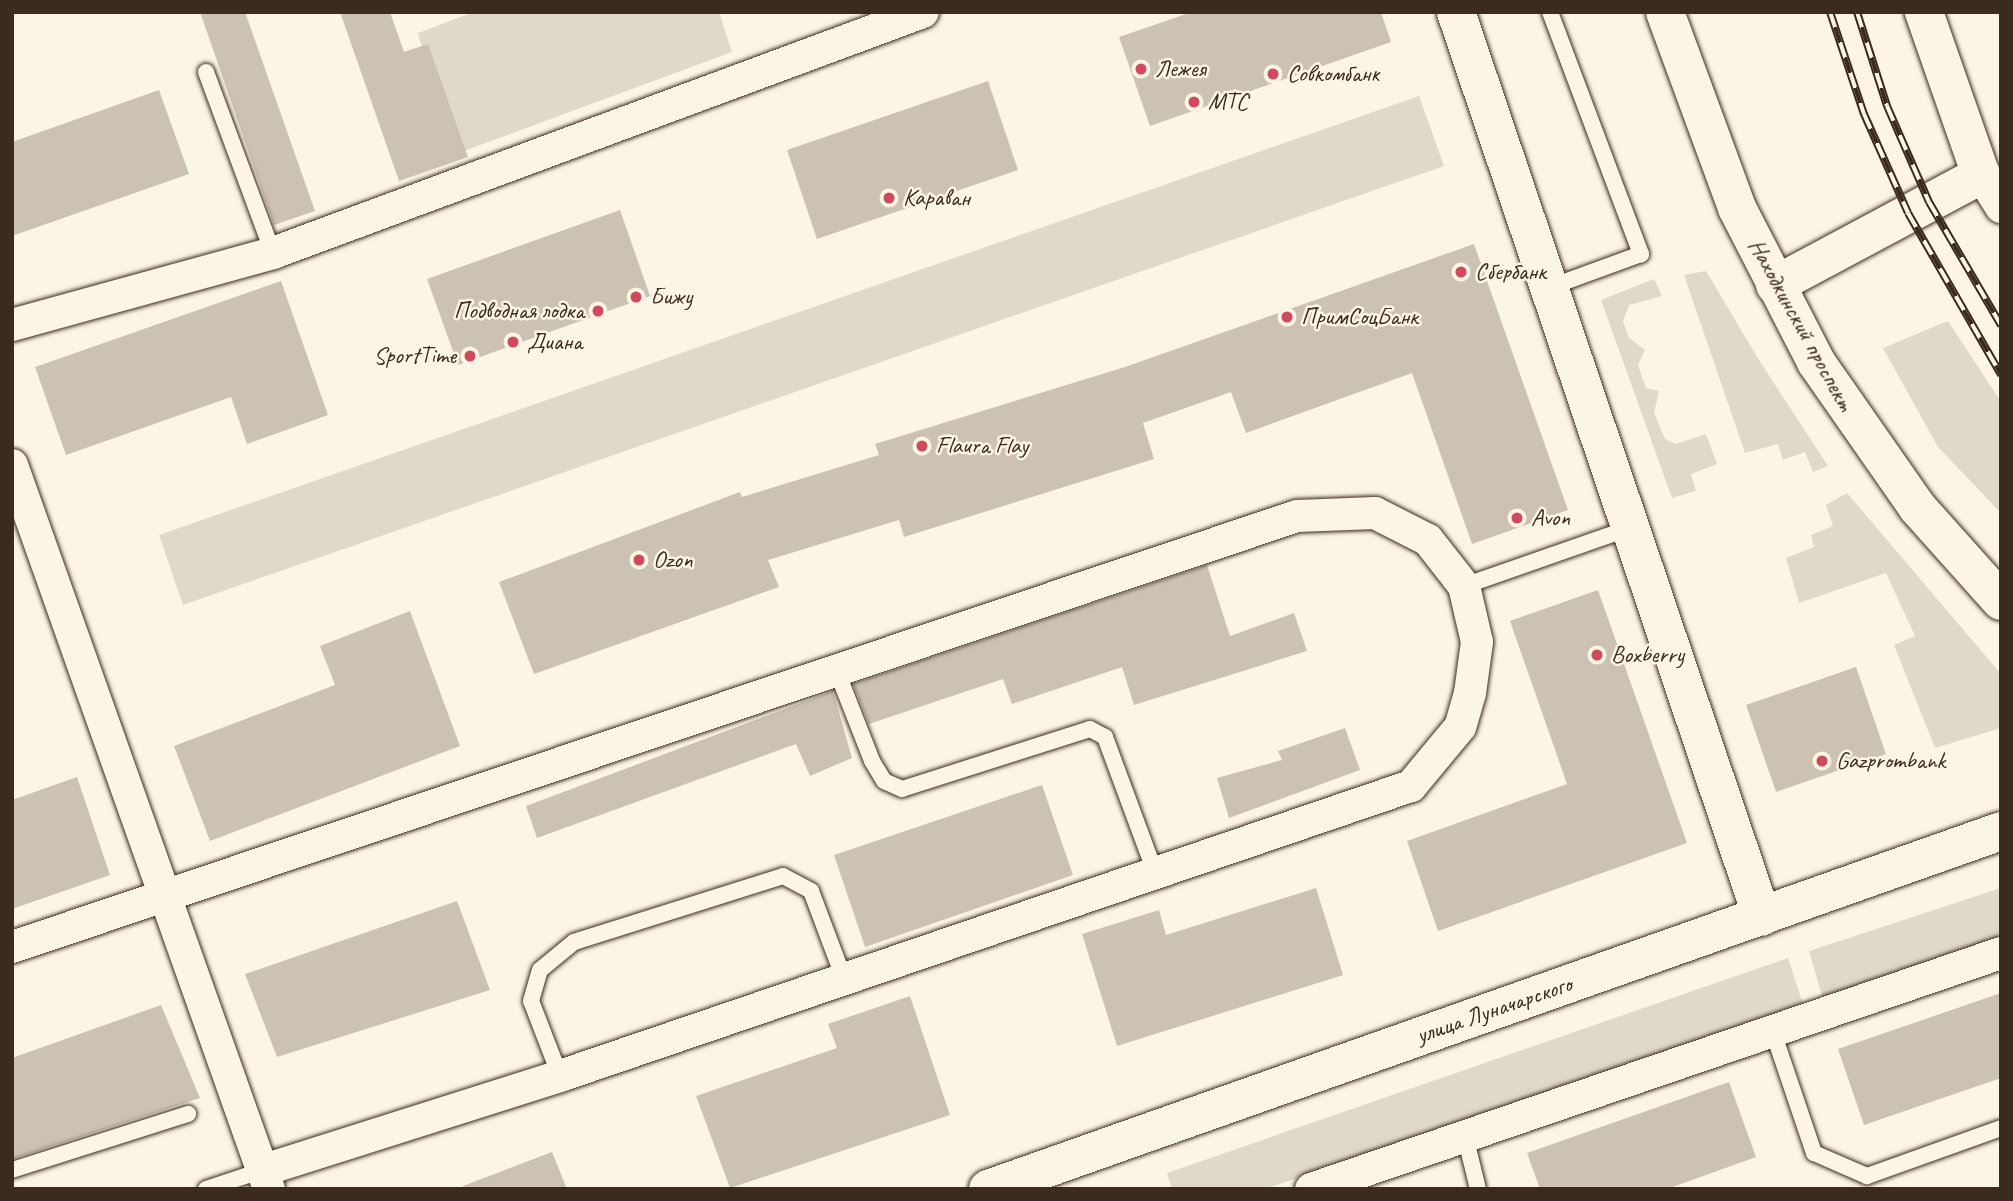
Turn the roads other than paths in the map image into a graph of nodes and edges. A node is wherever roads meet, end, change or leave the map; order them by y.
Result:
1 (923, 12) edge
2 (1456, 12) edge
3 (1550, 12) edge
4 (1665, 12) edge
5 (1924, 12) edge
6 (206, 72) dead end
7 (1981, 175) junction
8 (2001, 207) edge
9 (273, 253) junction
10 (1774, 285) junction
11 (1553, 286) junction
12 (12, 325) edge
13 (12, 465) edge
14 (1633, 527) junction
15 (1464, 586) junction
16 (2001, 601) edge
17 (836, 668) junction
18 (2001, 831) edge
19 (1155, 872) junction
20 (163, 895) junction
21 (1762, 916) junction
22 (12, 947) edge
23 (2001, 953) edge
24 (843, 976) junction
25 (1772, 1030) junction
26 (559, 1076) junction
27 (188, 1114) dead end
28 (2001, 1128) edge
29 (1465, 1136) junction
30 (12, 1170) edge
31 (266, 1179) edge
32 (206, 1189) edge
33 (988, 1189) edge
34 (1311, 1189) edge
35 (1478, 1189) edge

1 - 9 street
2 - 11 main road
3 - 11 lane
4 - 10 main road, Находкинский проспект
5 - 7 main road
6 - 9 lane
7 - 8 street
7 - 10 main road
9 - 12 street
10 - 16 main road, Находкинский проспект
11 - 14 main road
13 - 20 street
14 - 15 lane
14 - 21 main road
15 - 17 street
15 - 19 street
17 - 19 lane
17 - 20 street
18 - 21 main road, улица Луначарского
19 - 24 street
20 - 22 street
20 - 31 street
21 - 33 main road, улица Луначарского
23 - 25 street
24 - 26 street
24 - 26 lane
25 - 28 lane
25 - 29 street
26 - 31 street
27 - 30 lane
29 - 34 street
29 - 35 lane
31 - 32 lane

